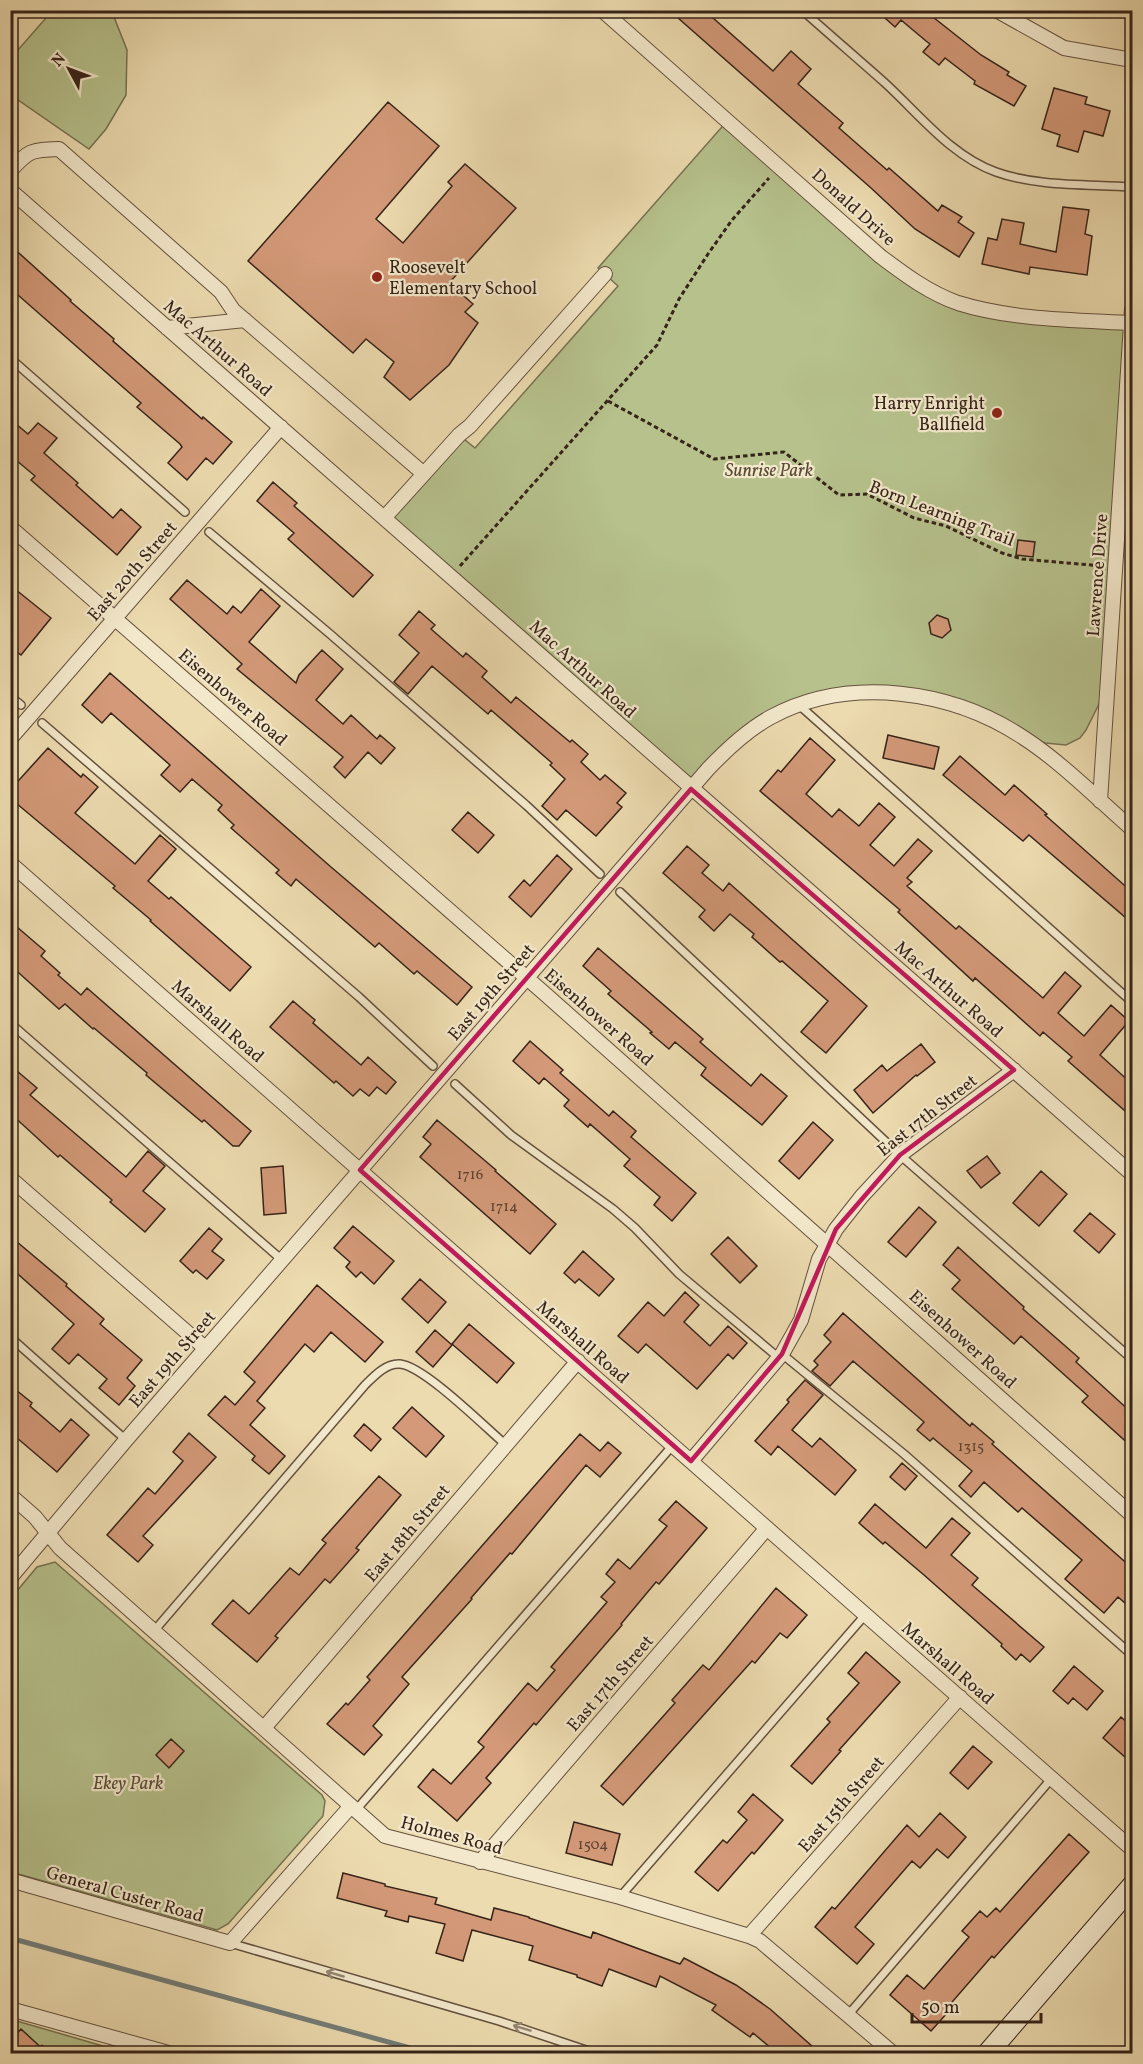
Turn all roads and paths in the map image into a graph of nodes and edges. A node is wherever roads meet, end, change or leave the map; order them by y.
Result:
1 (602, 10) edge
2 (802, 10) edge
3 (996, 10) edge
4 (1132, 60) edge
5 (781, 166) junction
6 (10, 171) edge
7 (1132, 187) edge
8 (10, 190) edge
9 (605, 274) dead end
10 (1132, 316) edge
11 (245, 320) junction
12 (167, 328) junction
13 (10, 358) edge
14 (608, 401) junction
15 (281, 427) junction
16 (424, 474) junction
17 (185, 512) dead end
18 (385, 517) junction
19 (10, 527) edge
20 (209, 532) dead end
21 (1115, 566) junction
22 (451, 576) junction
23 (115, 618) junction
24 (10, 696) edge
25 (21, 705) dead end
26 (799, 705) junction
27 (42, 723) dead end
28 (10, 739) edge
29 (691, 789) junction
30 (1100, 801) junction
31 (1132, 830) edge
32 (10, 863) edge
33 (600, 874) dead end
34 (620, 892) dead end
35 (527, 978) junction
36 (1132, 1002) edge
37 (10, 1023) edge
38 (433, 1066) dead end
39 (1014, 1070) junction
40 (455, 1084) dead end
41 (900, 1155) junction
42 (360, 1170) junction
43 (1132, 1174) edge
44 (10, 1178) edge
45 (828, 1243) junction
46 (282, 1260) junction
47 (10, 1336) edge
48 (205, 1348) junction
49 (780, 1356) junction
50 (1132, 1359) edge
51 (578, 1361) junction
52 (126, 1440) junction
53 (506, 1445) junction
54 (673, 1445) junction
55 (691, 1461) junction
56 (10, 1495) edge
57 (1132, 1515) edge
58 (767, 1528) junction
59 (48, 1533) junction
60 (10, 1578) edge
61 (866, 1614) junction
62 (154, 1631) junction
63 (1132, 1655) edge
64 (960, 1697) junction
65 (264, 1728) junction
66 (1052, 1778) junction
67 (354, 1808) junction
68 (1132, 1849) edge
69 (480, 1862) junction
70 (10, 1880) edge
71 (1132, 1886) edge
72 (620, 1897) junction
73 (749, 1936) junction
74 (230, 1943) junction
75 (10, 2009) edge
76 (848, 2015) junction
77 (41, 2048) dead end
78 (51, 2054) edge
79 (172, 2054) edge
80 (598, 2054) edge
81 (894, 2054) edge
82 (987, 2054) edge

1 - 5 street, Donald Drive
2 - 7 lane
3 - 4 street
5 - 10 street, Donald Drive
5 - 14 path
6 - 11 street
8 - 12 street, Mac Arthur Road
9 - 16 street
10 - 21 street, Lawrence Drive
11 - 12 street
11 - 16 street
12 - 15 street, Mac Arthur Road
13 - 17 lane
14 - 21 path, Born Learning Trail
14 - 22 path
15 - 18 street, Mac Arthur Road
15 - 23 street, East 20th Street
16 - 18 street
18 - 22 street, Mac Arthur Road
19 - 23 street, Eisenhower Road
20 - 33 lane
21 - 30 street, Lawrence Drive
22 - 29 street, Mac Arthur Road
23 - 28 street, East 20th Street
23 - 35 street, Eisenhower Road
24 - 25 lane
26 - 29 street, East 19th Street
26 - 30 street, East 19th Street
26 - 36 lane
27 - 38 lane
29 - 35 street, East 19th Street
29 - 39 street, Mac Arthur Road
30 - 31 street
32 - 42 street, Marshall Road
34 - 41 lane
35 - 42 street, East 19th Street
35 - 45 street, Eisenhower Road
37 - 46 lane
39 - 41 street, East 17th Street
39 - 43 street, Mac Arthur Road
40 - 49 lane
41 - 45 street, East 17th Street
41 - 50 lane
42 - 46 street, East 19th Street
42 - 51 street, Marshall Road
44 - 48 street
45 - 49 street, East 17th Street
45 - 57 street, Eisenhower Road
46 - 48 street, East 19th Street
47 - 52 lane
48 - 52 street, East 19th Street
49 - 55 street, East 17th Street
49 - 63 lane
51 - 53 street, East 18th Street
51 - 54 street, Marshall Road
52 - 59 street, East 19th Street
53 - 62 lane
53 - 65 street, East 18th Street
54 - 55 street, Marshall Road
54 - 67 lane
55 - 58 street, Marshall Road
56 - 59 street, Holmes Road
58 - 61 street, Marshall Road
58 - 69 street, East 17th Street
59 - 60 street, East 19th Street
59 - 62 street, Holmes Road
61 - 64 street, Marshall Road
61 - 72 lane
62 - 65 street, Holmes Road
64 - 66 street, Marshall Road
64 - 73 street, East 15th Street
65 - 67 street, Holmes Road
66 - 68 street, Marshall Road
66 - 76 lane
67 - 69 street, Holmes Road
67 - 74 street
69 - 72 street, Holmes Road
70 - 74 street, General Custer Road
71 - 82 street
72 - 73 street, Holmes Road
73 - 76 street, Holmes Road
80 -> 74 lane
75 - 79 street
76 - 81 street, Holmes Road
77 - 78 path

